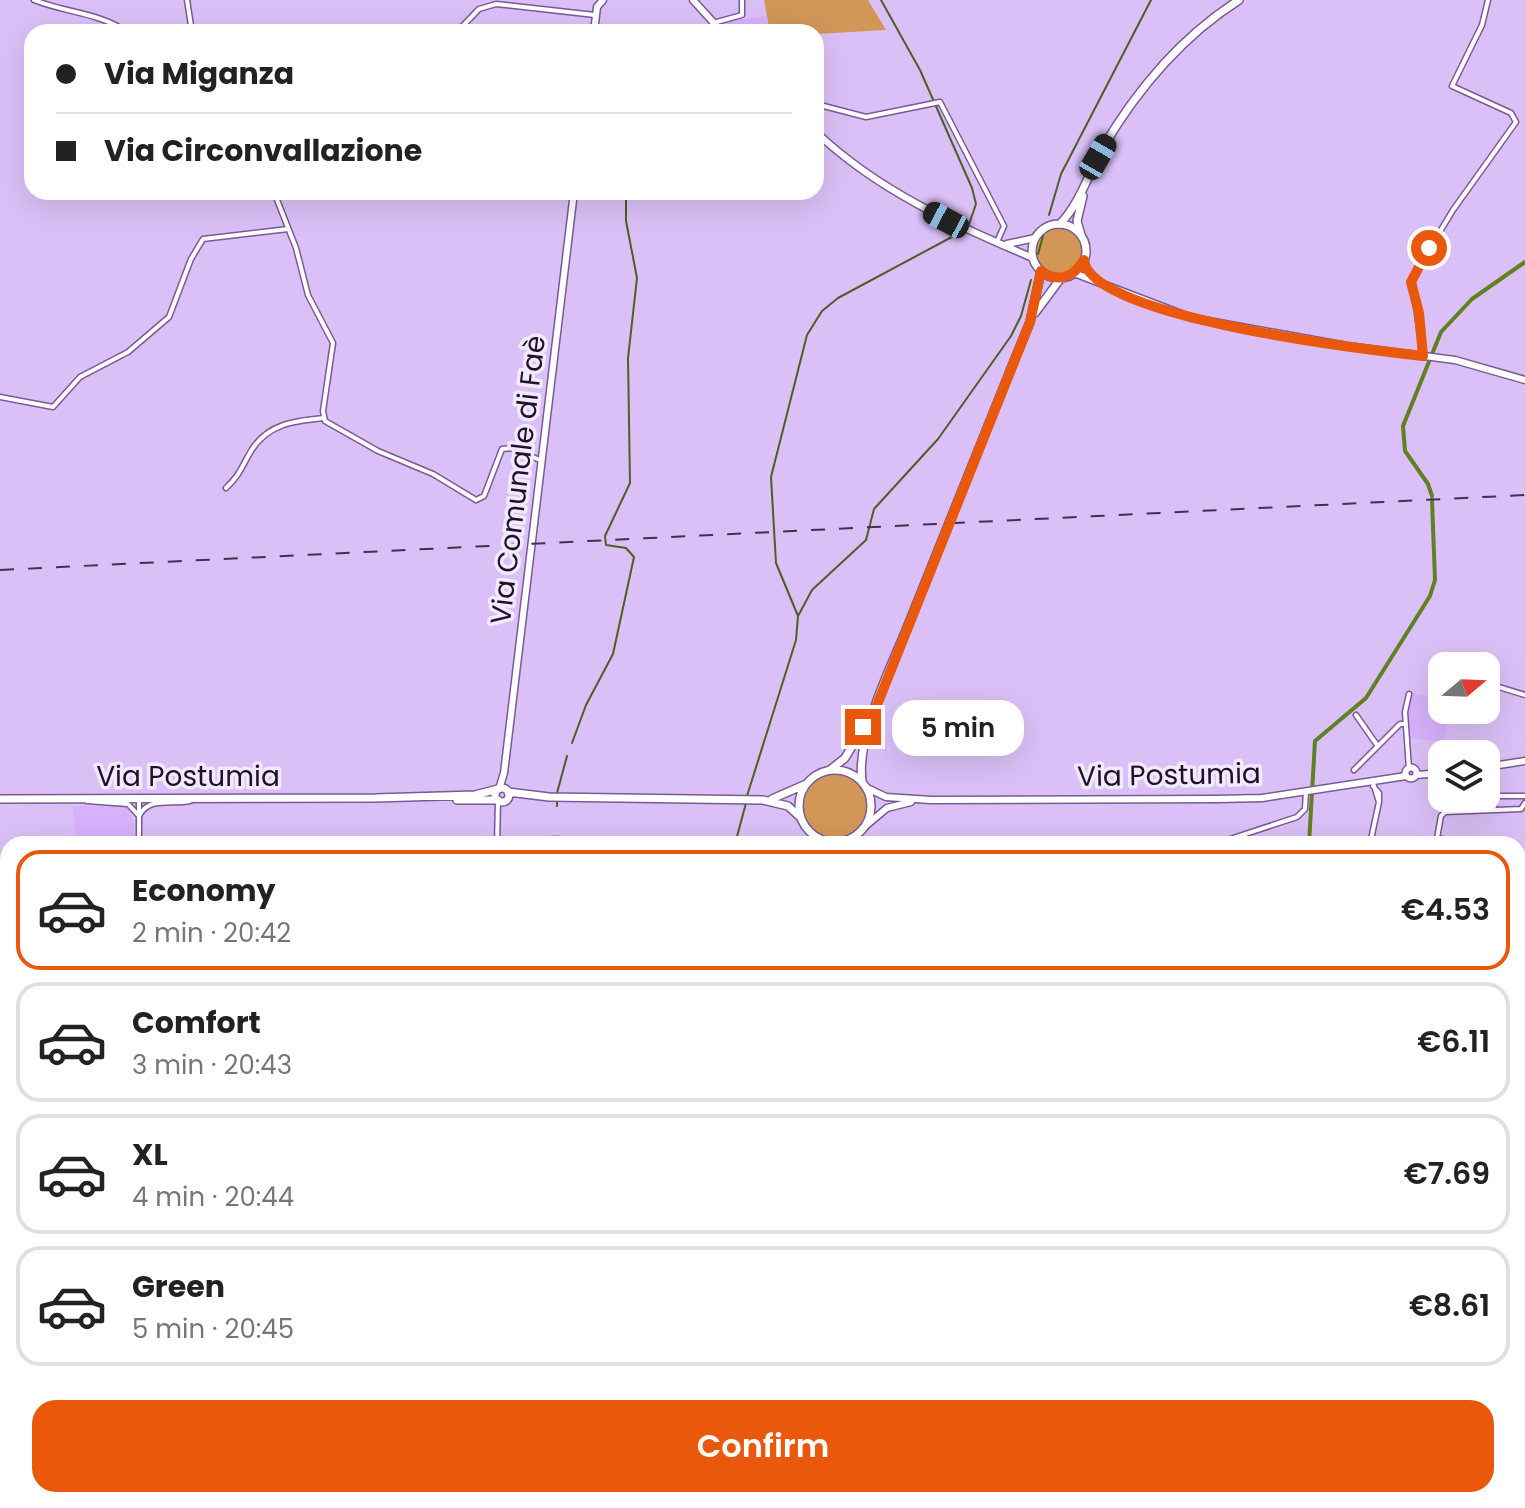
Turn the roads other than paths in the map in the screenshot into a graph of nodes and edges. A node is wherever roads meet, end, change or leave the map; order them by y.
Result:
1 (34, 0) edge
2 (187, 0) edge
3 (693, 0) edge
4 (742, 0) edge
5 (1239, 0) edge
6 (1488, 0) edge
7 (599, 1) edge
8 (596, 15) junction
9 (713, 23) joint
10 (113, 24) edge
11 (191, 24) edge
12 (465, 24) edge
13 (595, 24) edge
14 (824, 106) edge
15 (824, 138) edge
16 (1086, 183) junction
17 (277, 200) edge
18 (573, 200) edge
19 (1060, 224) junction
20 (288, 229) junction
21 (1081, 235) junction
22 (1035, 238) junction
23 (1000, 243) junction
24 (1033, 258) junction
25 (1084, 260) junction
26 (1041, 271) junction
27 (1074, 273) junction
28 (1062, 278) junction
29 (1097, 281) junction
30 (1030, 322) junction
31 (1428, 356) junction
32 (1525, 380) edge
33 (0, 397) edge
34 (324, 418) junction
35 (542, 461) junction
36 (226, 488) dead end
37 (1500, 687) edge
38 (1409, 694) dead end
39 (1525, 695) edge
40 (877, 705) junction
41 (1356, 715) dead end
42 (1405, 724) junction
43 (1377, 745) junction
44 (1525, 762) edge
45 (1500, 765) edge
46 (1354, 770) dead end
47 (829, 771) junction
48 (1408, 772) junction
49 (1428, 774) edge
50 (806, 784) junction
51 (1373, 784) junction
52 (864, 786) junction
53 (1306, 791) junction
54 (503, 795) junction
55 (1500, 796) edge
56 (1525, 796) edge
57 (0, 799) edge
58 (80, 799) junction
59 (138, 799) junction
60 (198, 799) junction
61 (763, 800) junction
62 (931, 800) junction
63 (1525, 803) edge
64 (1500, 810) edge
65 (1476, 812) edge
66 (139, 816) junction
67 (800, 817) junction
68 (863, 828) junction
69 (139, 836) edge
70 (498, 836) edge
71 (814, 836) edge
72 (852, 836) edge
73 (1239, 836) edge
74 (1372, 836) edge
75 (1437, 836) edge

1 - 10 street
2 - 11 street
3 - 9 street
4 - 9 street
5 - 16 main road
6 - 31 street
7 - 8 street
8 - 12 street
8 - 13 street
14 - 23 street
15 - 23 street
16 - 19 main road
16 - 21 main road
17 - 20 street
18 - 35 street, Via Comunale di Faè
19 - 21 main road
19 - 22 main road
20 - 33 street
20 - 34 street
21 - 25 main road
22 - 23 street
22 - 24 main road
23 - 24 street
24 - 26 main road
25 - 27 main road
25 - 29 street
26 - 28 main road
26 - 30 main road
27 - 28 main road
27 - 29 street
28 - 30 main road
29 - 31 street
30 - 40 main road, bridge
31 - 32 street
34 - 35 street
34 - 36 street
35 - 54 street, Via Comunale di Faè
37 - 39 street
38 - 42 street
40 - 47 main road
40 - 52 main road
41 - 43 street
42 - 43 street
42 - 48 street
43 - 46 street
44 - 45 street
47 - 50 main road
47 - 52 main road
48 - 49 street, Via Postumia
48 - 51 street, Via Postumia
50 - 61 main road, Via Postumia
50 - 67 main road
51 - 53 street, Via Postumia
51 - 74 street
52 - 62 street, Via Postumia
52 - 68 main road
53 - 62 street, Via Postumia
53 - 73 street
54 - 60 main road, Via Postumia
54 - 61 main road, Via Postumia
54 - 70 street
55 - 56 street
57 - 58 main road, Via Postumia
58 - 59 main road, Via Postumia
58 - 66 street
59 - 60 main road, Via Postumia
59 - 66 street
60 - 66 street
61 - 67 main road, Via Postumia
62 - 68 street, Via Postumia
63 - 64 street
65 - 75 street
66 - 69 street
67 - 71 main road
68 - 72 main road

